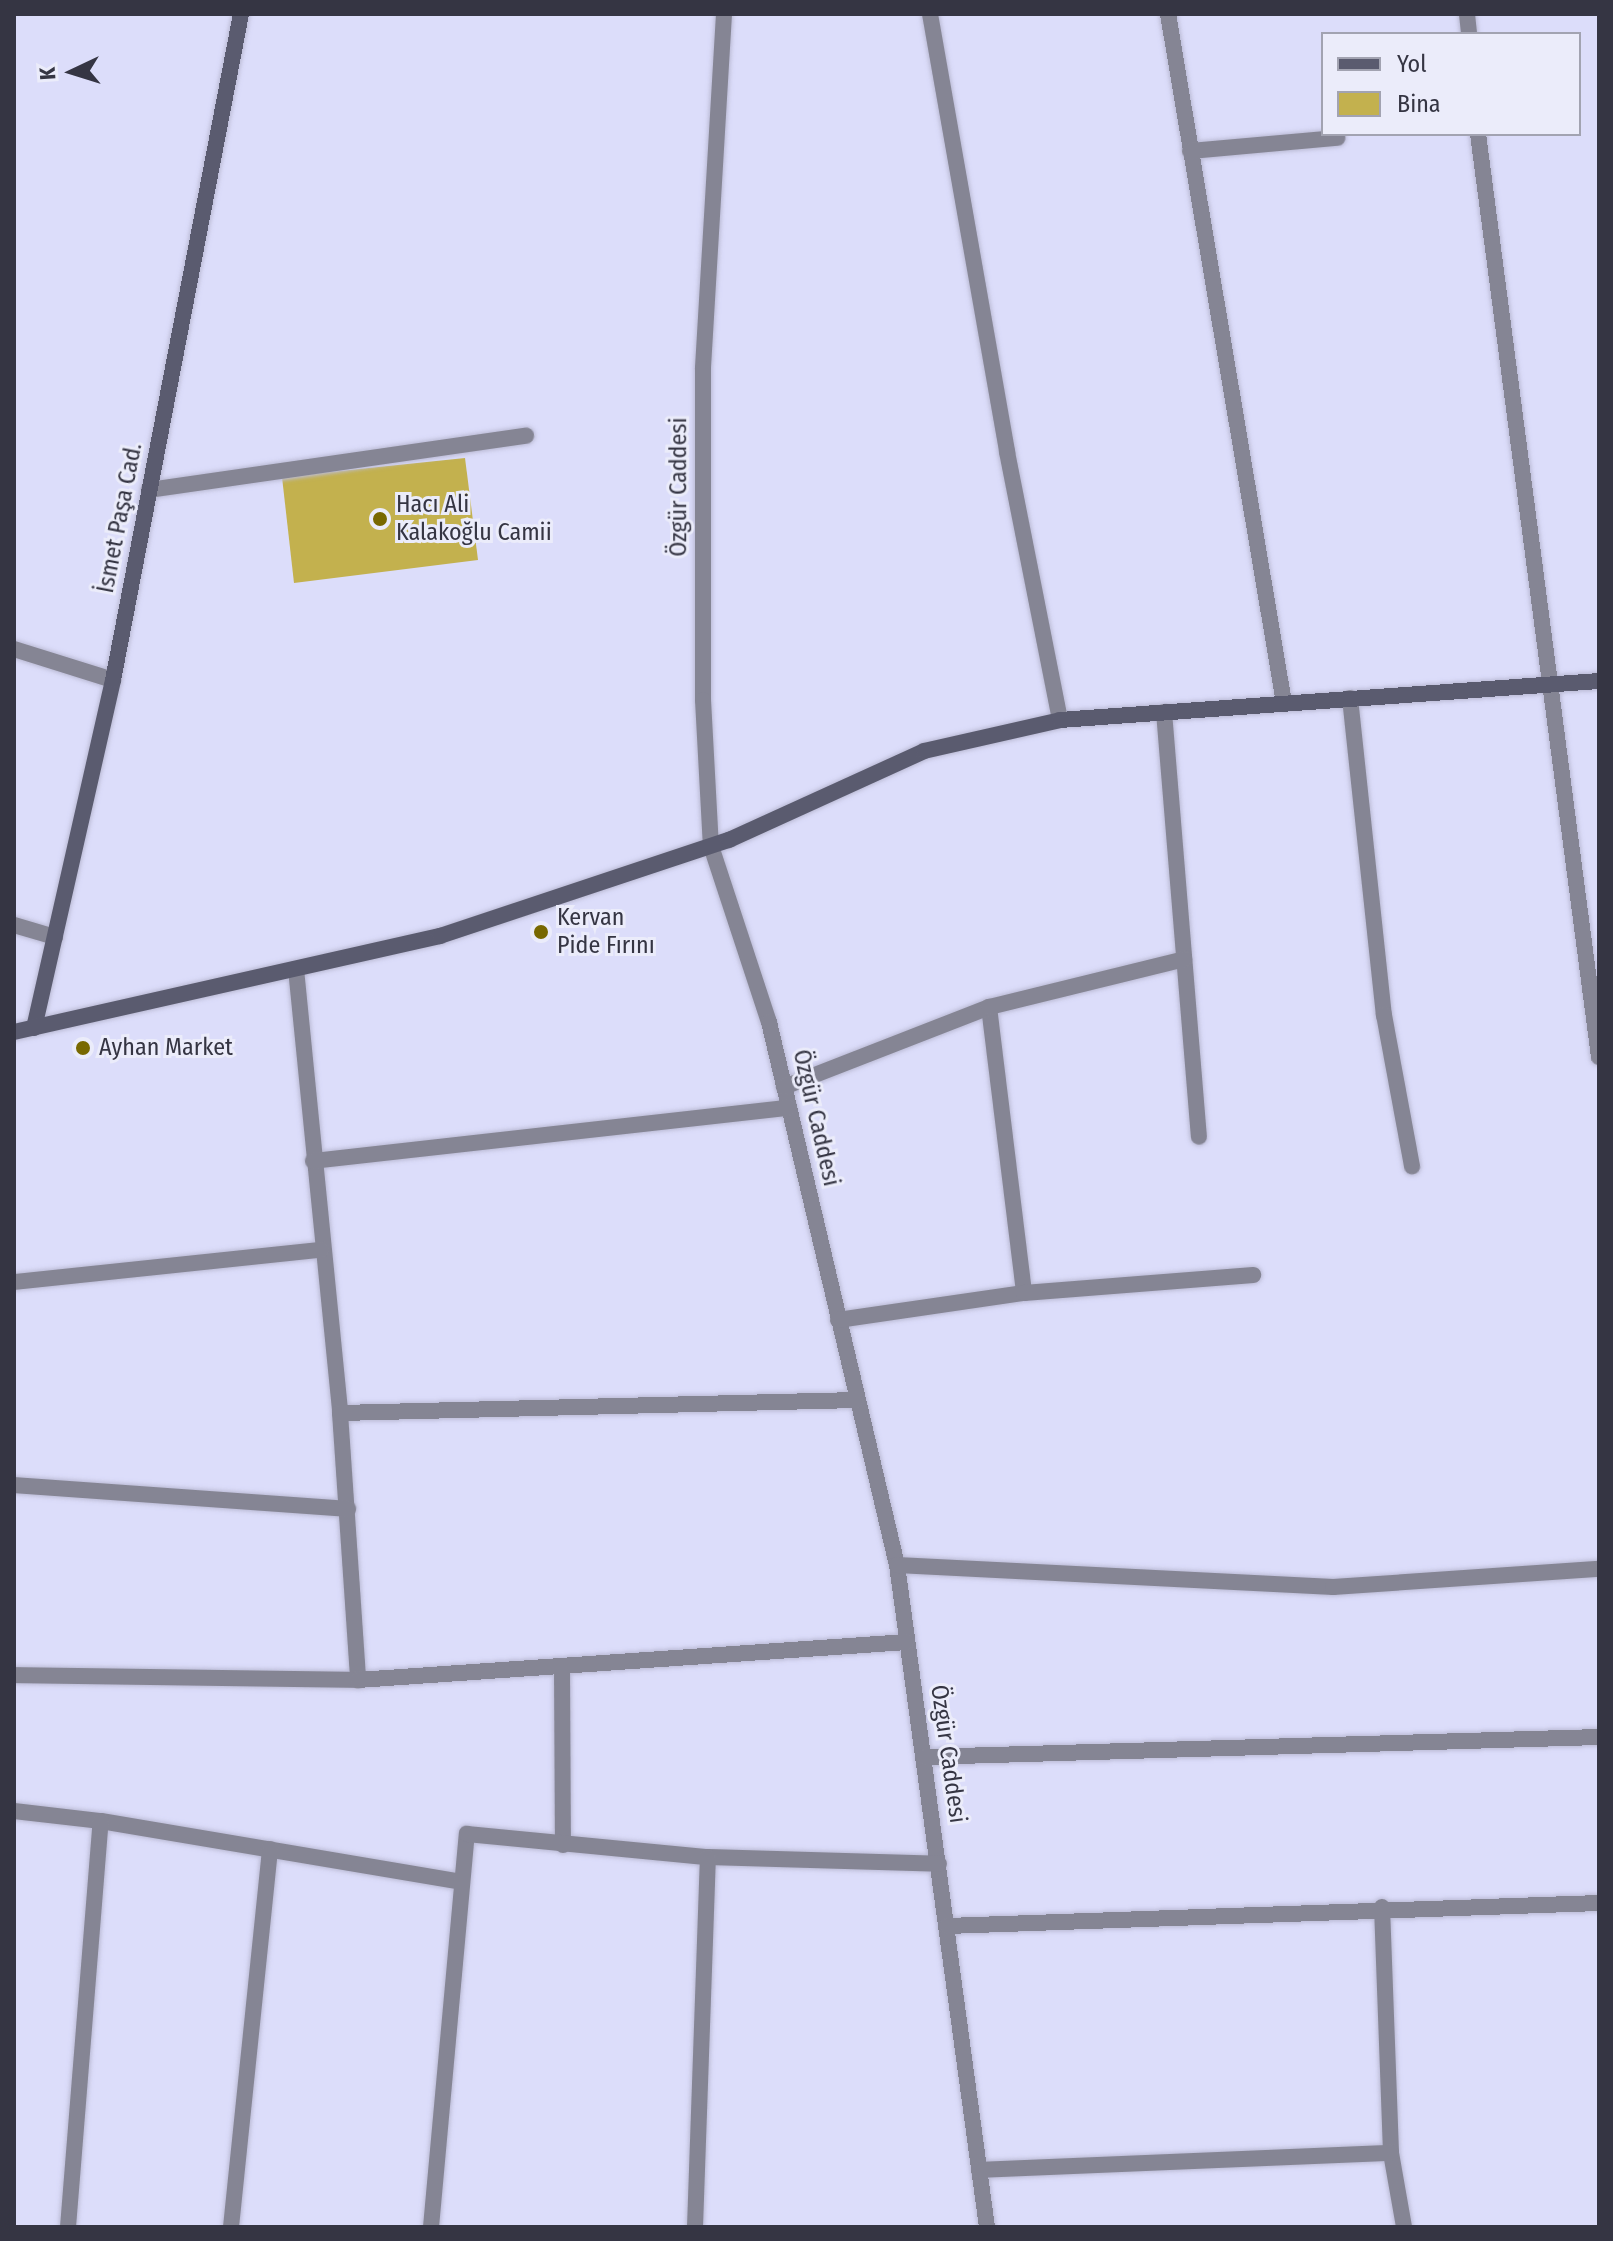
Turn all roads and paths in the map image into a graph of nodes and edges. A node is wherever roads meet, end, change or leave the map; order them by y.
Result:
1 (724, 14) edge
2 (930, 14) edge
3 (1168, 14) edge
4 (236, 15) edge
5 (1478, 136) edge
6 (1337, 138) dead end
7 (1190, 151) junction
8 (526, 436) dead end
9 (149, 490) junction
10 (14, 649) edge
11 (113, 680) junction
12 (1599, 681) edge
13 (1553, 684) junction
14 (1350, 698) junction
15 (1284, 703) junction
16 (1164, 712) junction
17 (1060, 720) junction
18 (711, 846) junction
19 (14, 925) edge
20 (55, 937) junction
21 (1184, 959) junction
22 (296, 969) junction
23 (989, 1007) junction
24 (34, 1028) junction
25 (14, 1032) edge
26 (1599, 1057) edge
27 (784, 1087) junction
28 (789, 1108) junction
29 (1199, 1137) dead end
30 (313, 1161) junction
31 (1412, 1166) dead end
32 (321, 1250) junction
33 (1253, 1275) dead end
34 (14, 1282) edge
35 (1024, 1293) junction
36 (838, 1320) junction
37 (856, 1400) junction
38 (340, 1413) junction
39 (14, 1485) edge
40 (348, 1509) junction
41 (897, 1565) junction
42 (1599, 1569) edge
43 (907, 1642) junction
44 (562, 1667) junction
45 (14, 1675) edge
46 (358, 1680) junction
47 (1599, 1737) edge
48 (925, 1757) junction
49 (14, 1811) edge
50 (101, 1821) junction
51 (563, 1845) junction
52 (270, 1849) junction
53 (708, 1857) junction
54 (939, 1864) junction
55 (460, 1882) junction
56 (1599, 1903) edge
57 (1382, 1907) junction
58 (947, 1926) junction
59 (1391, 2153) junction
60 (979, 2170) junction
61 (68, 2227) edge
62 (231, 2227) edge
63 (431, 2227) edge
64 (695, 2227) edge
65 (987, 2227) edge
66 (1404, 2227) edge

1 - 18 street, Özgür Caddesi
2 - 17 street
3 - 7 street
4 - 9 main road, İsmet Paşa Cad.
5 - 13 street
6 - 7 street
7 - 15 street
8 - 9 street
9 - 11 main road, İsmet Paşa Cad.
10 - 11 street
11 - 20 main road, İsmet Paşa Cad.
12 - 13 main road
13 - 14 main road
13 - 26 street
14 - 15 main road
14 - 31 street
15 - 16 main road
16 - 17 main road
16 - 21 street
17 - 18 main road
18 - 22 main road
18 - 27 street, Özgür Caddesi
19 - 20 street
20 - 24 main road, İsmet Paşa Cad.
21 - 23 street
21 - 29 street
22 - 24 main road
22 - 30 street
23 - 27 street
23 - 35 street
24 - 25 main road
27 - 28 street, Özgür Caddesi
28 - 30 street
28 - 36 street, Özgür Caddesi
30 - 32 street
32 - 34 street
32 - 38 street
33 - 35 street
35 - 36 street
36 - 37 street, Özgür Caddesi
37 - 38 street
37 - 41 street, Özgür Caddesi
38 - 40 street
39 - 40 street
40 - 46 street
41 - 42 street
41 - 43 street, Özgür Caddesi
43 - 44 street
43 - 48 street, Özgür Caddesi
44 - 46 street
44 - 51 street
45 - 46 street
47 - 48 street
48 - 54 street, Özgür Caddesi
49 - 50 street
50 - 52 street
50 - 61 street
51 - 53 street
51 - 55 street
52 - 55 street
52 - 62 street
53 - 54 street
53 - 64 street
54 - 58 street, Özgür Caddesi
55 - 63 street
56 - 57 street
57 - 58 street
57 - 59 street
58 - 60 street, Özgür Caddesi
59 - 60 street
59 - 66 street
60 - 65 street, Özgür Caddesi

